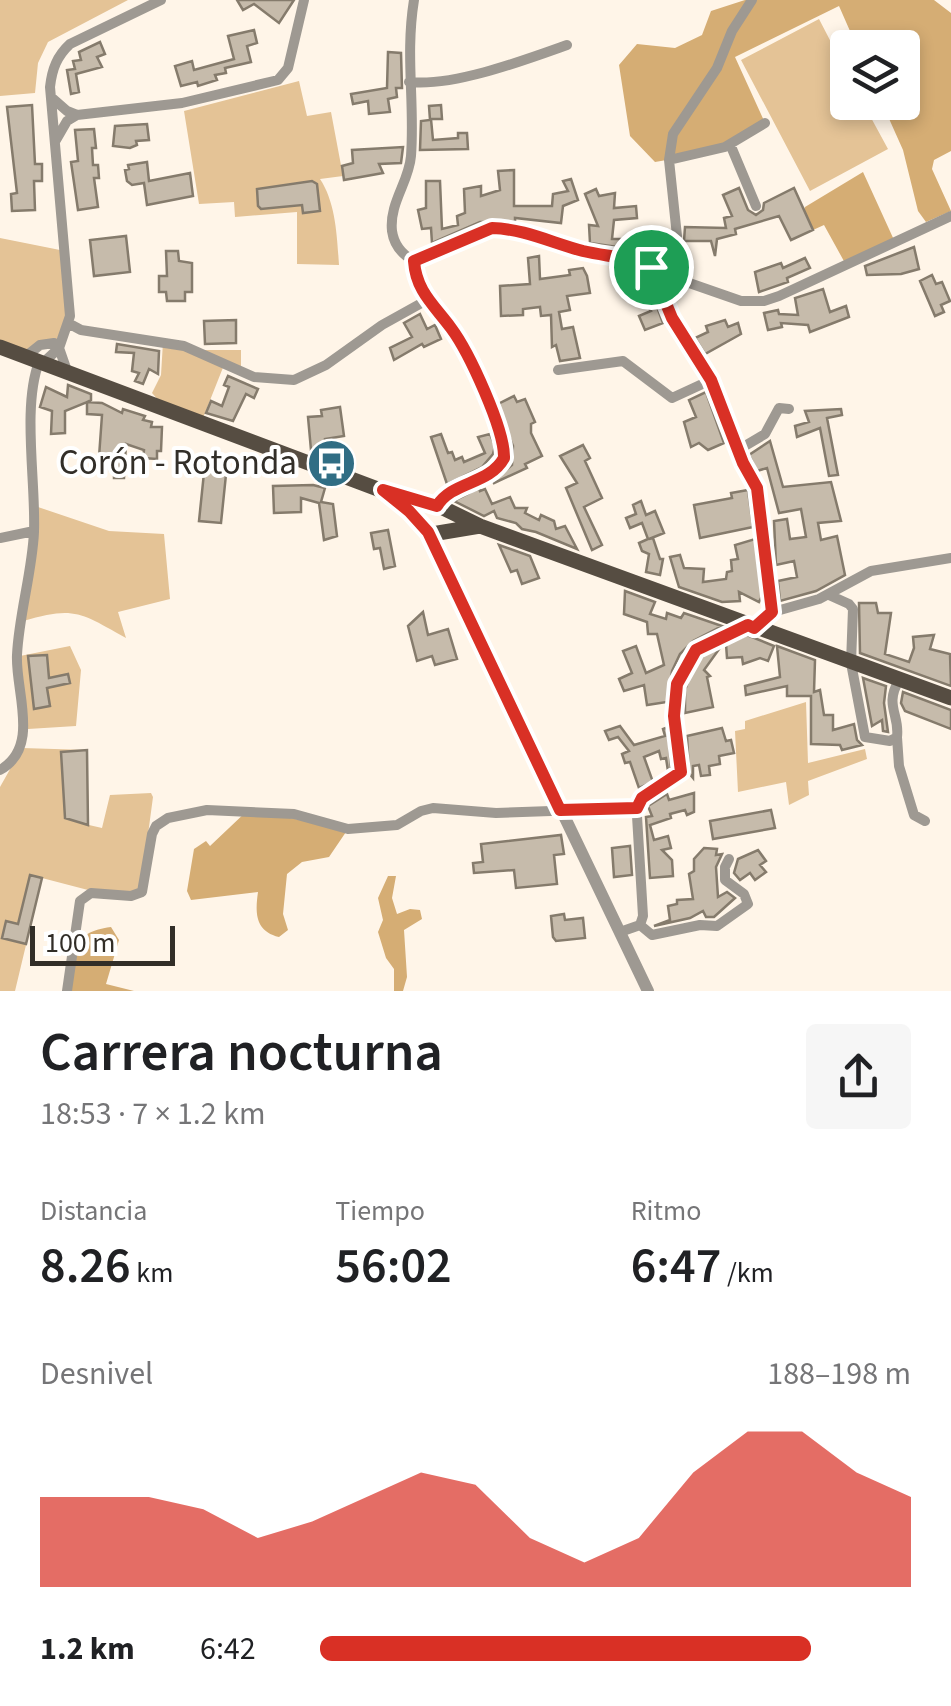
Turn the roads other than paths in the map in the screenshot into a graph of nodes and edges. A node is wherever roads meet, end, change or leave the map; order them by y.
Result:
1 (162, 0) edge
2 (304, 0) edge
3 (414, 0) edge
4 (752, 0) edge
5 (567, 45) dead end
6 (408, 82) junction
7 (51, 97) junction
8 (53, 116) junction
9 (70, 116) junction
10 (765, 122) dead end
11 (56, 141) junction
12 (730, 144) junction
13 (669, 160) junction
14 (756, 206) dead end
15 (951, 216) edge
16 (414, 261) junction
17 (655, 269) junction
18 (427, 300) junction
19 (66, 325) junction
20 (48, 342) junction
21 (0, 347) edge
22 (59, 348) junction
23 (36, 361) junction
24 (558, 370) dead end
25 (67, 371) junction
26 (711, 380) junction
27 (789, 409) dead end
28 (738, 450) junction
29 (383, 490) junction
30 (439, 508) junction
31 (480, 526) junction
32 (426, 528) junction
33 (34, 531) junction
34 (447, 531) junction
35 (0, 538) edge
36 (951, 558) edge
37 (449, 573) junction
38 (829, 594) junction
39 (772, 612) junction
40 (752, 626) junction
41 (851, 663) junction
42 (900, 680) junction
43 (951, 698) edge
44 (897, 737) junction
45 (0, 770) edge
46 (637, 808) junction
47 (560, 810) junction
48 (925, 821) dead end
49 (729, 859) dead end
50 (640, 925) junction
51 (620, 932) junction
52 (68, 991) edge
53 (648, 991) edge

1 - 7 street
2 - 9 street
3 - 6 street
4 - 13 street
5 - 6 street
6 - 16 street
7 - 8 street
7 - 9 street
8 - 9 street
8 - 11 street
9 - 11 street
10 - 12 street
11 - 19 street
12 - 13 street
12 - 14 street
13 - 17 street
15 - 17 street
16 - 17 street
16 - 18 street
17 - 26 street
18 - 19 street
18 - 30 street
19 - 20 street
19 - 22 street
20 - 22 street
20 - 23 street
21 - 23 main road
22 - 23 street
22 - 25 street
23 - 25 main road
23 - 33 street
24 - 26 street
25 - 29 main road
26 - 28 street
27 - 28 street
28 - 39 street
29 - 30 main road
29 - 32 main road
30 - 31 main road
30 - 32 main road
30 - 34 main road
31 - 34 main road
31 - 40 main road
32 - 34 main road
32 - 37 street
33 - 35 street
33 - 45 street
34 - 37 street
36 - 38 street
37 - 47 street
38 - 39 street
38 - 41 street
39 - 40 street
40 - 41 main road
40 - 46 street
41 - 42 main road
41 - 44 street
42 - 43 main road
42 - 44 street
44 - 48 street
46 - 47 street
46 - 50 street
47 - 51 street
47 - 52 street
49 - 50 street
50 - 51 street
51 - 53 street

